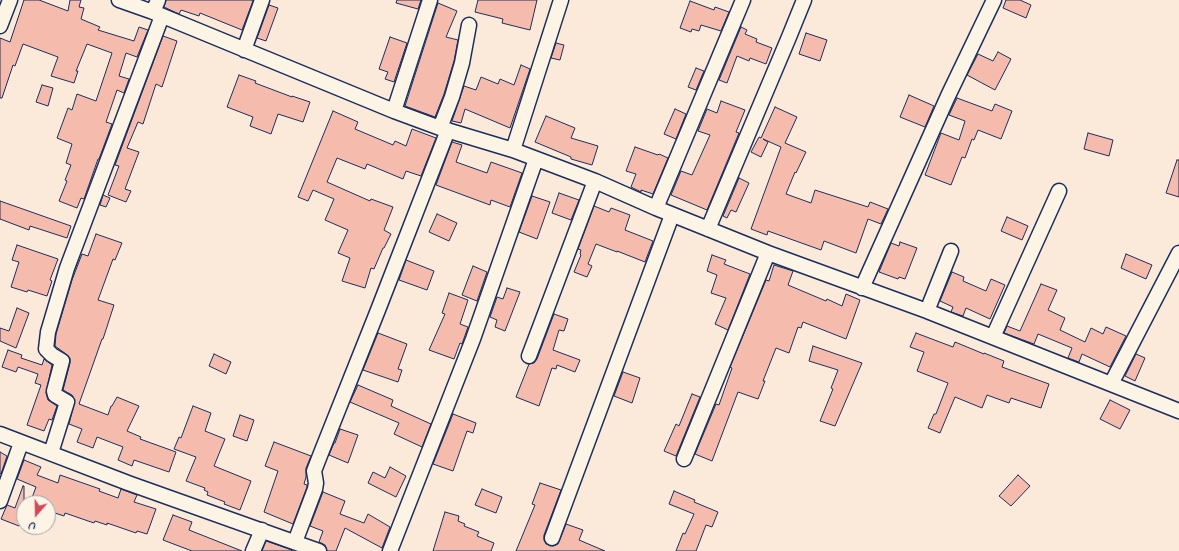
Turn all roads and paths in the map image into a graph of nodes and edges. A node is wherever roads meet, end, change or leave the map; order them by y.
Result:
1 (10, 0) edge
2 (119, 0) edge
3 (262, 0) edge
4 (430, 0) edge
5 (561, 0) edge
6 (743, 0) edge
7 (804, 0) edge
8 (994, 0) edge
9 (158, 9) edge
10 (469, 25) dead end
11 (0, 26) edge
12 (244, 50) junction
13 (394, 111) junction
14 (444, 129) junction
15 (513, 150) junction
16 (536, 159) junction
17 (595, 181) junction
18 (1059, 192) dead end
19 (656, 208) junction
20 (672, 215) junction
21 (708, 229) junction
22 (950, 251) dead end
23 (1179, 253) edge
24 (768, 254) junction
25 (862, 288) junction
26 (927, 311) junction
27 (993, 337) junction
28 (529, 356) dead end
29 (1111, 384) junction
30 (1179, 410) edge
31 (0, 434) edge
32 (21, 443) junction
33 (51, 453) junction
34 (684, 459) dead end
35 (0, 501) edge
36 (262, 530) junction
37 (552, 538) dead end
38 (295, 542) junction
39 (253, 551) edge
40 (319, 551) edge
41 (390, 551) edge

1 - 11 street
2 - 9 street
3 - 12 street
4 - 13 street
5 - 15 street
6 - 19 street
7 - 21 street
8 - 25 street
9 - 12 street
9 - 33 street
10 - 14 street
12 - 13 street
13 - 14 street
14 - 15 street
14 - 38 street
15 - 16 street
16 - 17 street
16 - 41 street
17 - 19 street
17 - 28 street
18 - 27 street
19 - 20 street
20 - 21 street
20 - 37 street
21 - 24 street
22 - 26 street
23 - 29 street
24 - 25 street
24 - 34 street
25 - 26 street
26 - 27 street
27 - 29 street
29 - 30 street
31 - 32 street
32 - 33 street
32 - 35 street
33 - 36 street
36 - 38 street
36 - 39 street
38 - 40 street

